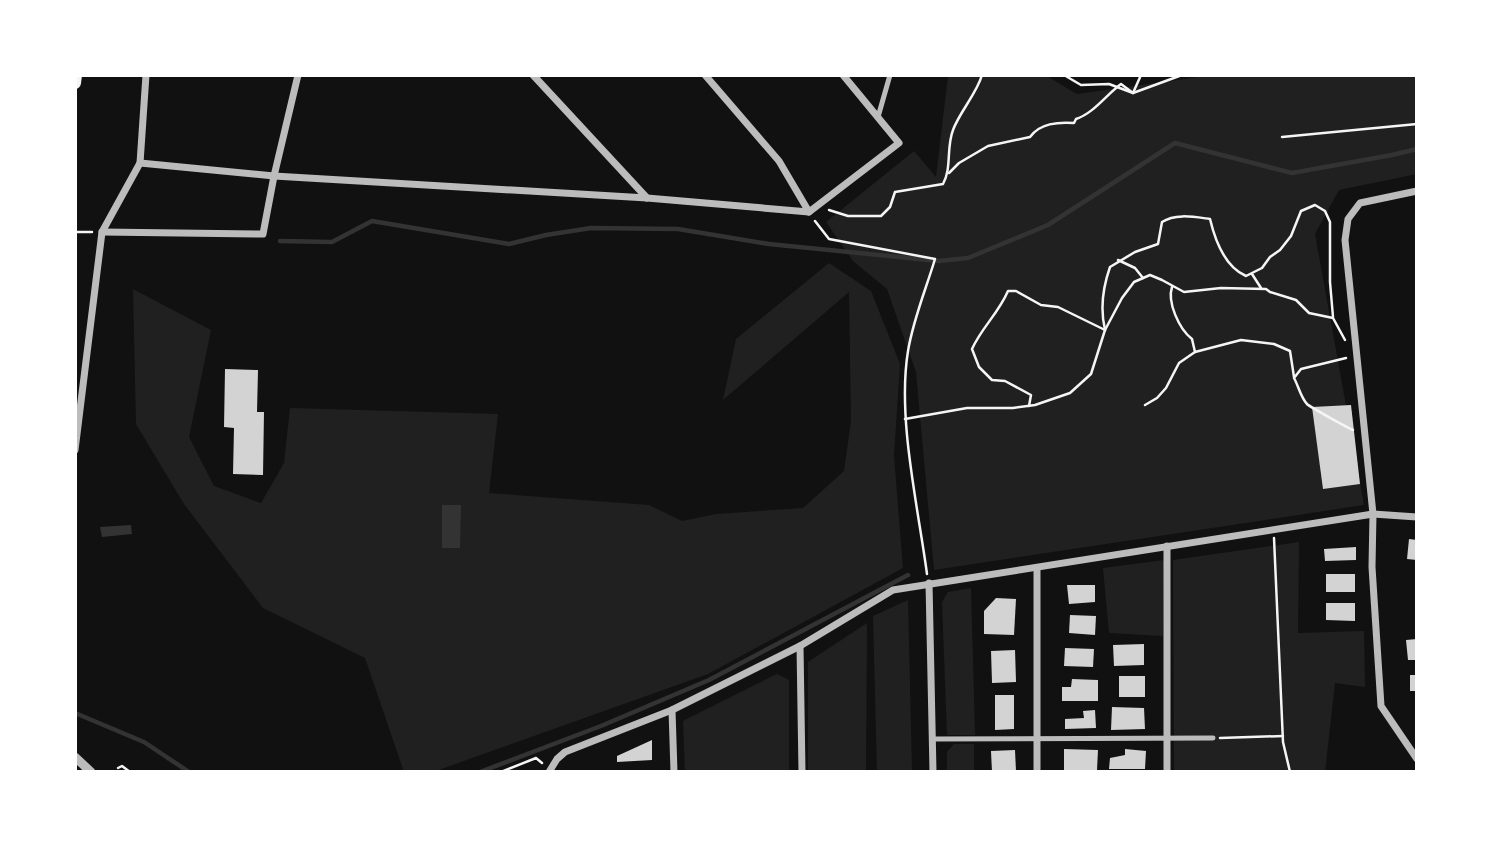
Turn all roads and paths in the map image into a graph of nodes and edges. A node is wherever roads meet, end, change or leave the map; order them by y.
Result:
1 (76, 75) edge
2 (146, 75) edge
3 (299, 75) edge
4 (533, 75) edge
5 (705, 75) edge
6 (843, 75) edge
7 (890, 75) edge
8 (982, 75) edge
9 (1064, 75) edge
10 (1141, 75) edge
11 (1182, 75) edge
12 (75, 83) edge
13 (1117, 87) junction
14 (1133, 93) junction
15 (878, 117) junction
16 (1417, 124) edge
17 (1283, 137) dead end
18 (140, 163) junction
19 (949, 173) junction
20 (274, 176) junction
21 (1417, 191) edge
22 (647, 198) junction
23 (821, 203) junction
24 (809, 212) junction
25 (77, 232) dead end
26 (102, 232) junction
27 (1118, 260) junction
28 (1252, 274) junction
29 (1143, 278) junction
30 (1172, 287) junction
31 (1261, 288) junction
32 (1333, 318) junction
33 (1105, 330) junction
34 (1346, 344) dead end
35 (1195, 352) junction
36 (1354, 358) dead end
37 (1294, 378) junction
38 (1145, 405) dead end
39 (1029, 406) junction
40 (905, 419) junction
41 (1353, 429) dead end
42 (75, 450) edge
43 (1373, 514) junction
44 (1417, 517) edge
45 (1274, 531) dead end
46 (1167, 546) junction
47 (1037, 568) junction
48 (929, 583) junction
49 (800, 646) junction
50 (672, 710) junction
51 (1283, 736) junction
52 (1167, 738) junction
53 (1213, 738) joint
54 (932, 739) junction
55 (1037, 739) junction
56 (75, 757) edge
57 (1417, 759) edge
58 (118, 768) dead end
59 (549, 770) edge
60 (92, 772) edge
61 (130, 772) edge
62 (501, 772) edge
63 (674, 772) edge
64 (802, 772) edge
65 (933, 772) edge
66 (1037, 772) edge
67 (1167, 772) edge
68 (1290, 772) edge

1 - 12 highway
2 - 18 street
3 - 20 street
4 - 22 street
5 - 24 street
6 - 15 street
7 - 15 street
8 - 19 path
9 - 13 path
10 - 14 path
11 - 14 path
13 - 14 path
13 - 19 path
15 - 23 street
16 - 17 path
18 - 20 street
18 - 26 street
19 - 23 path
20 - 22 street
20 - 26 street
21 - 43 street
22 - 24 street
23 - 24 street
24 - 40 path
25 - 26 path
26 - 42 street
27 - 28 path
27 - 29 path
27 - 33 path
28 - 31 path
28 - 32 path
29 - 30 path
29 - 33 path
30 - 31 path
30 - 35 path
31 - 32 path
32 - 34 path
33 - 39 path
33 - 39 path
35 - 37 path
35 - 38 path
36 - 37 path
37 - 41 path
39 - 40 path
40 - 48 path
43 - 44 street
43 - 46 street
43 - 57 street
45 - 51 path
46 - 47 street
46 - 52 street
47 - 48 street
47 - 55 street
48 - 49 street
48 - 54 street
49 - 50 street
49 - 64 street
50 - 59 street
50 - 63 street
51 - 53 path
51 - 68 path
52 - 53 street
52 - 55 street
52 - 67 street
54 - 55 street
54 - 65 street
55 - 66 street
56 - 60 street
58 - 61 path
59 - 62 path

